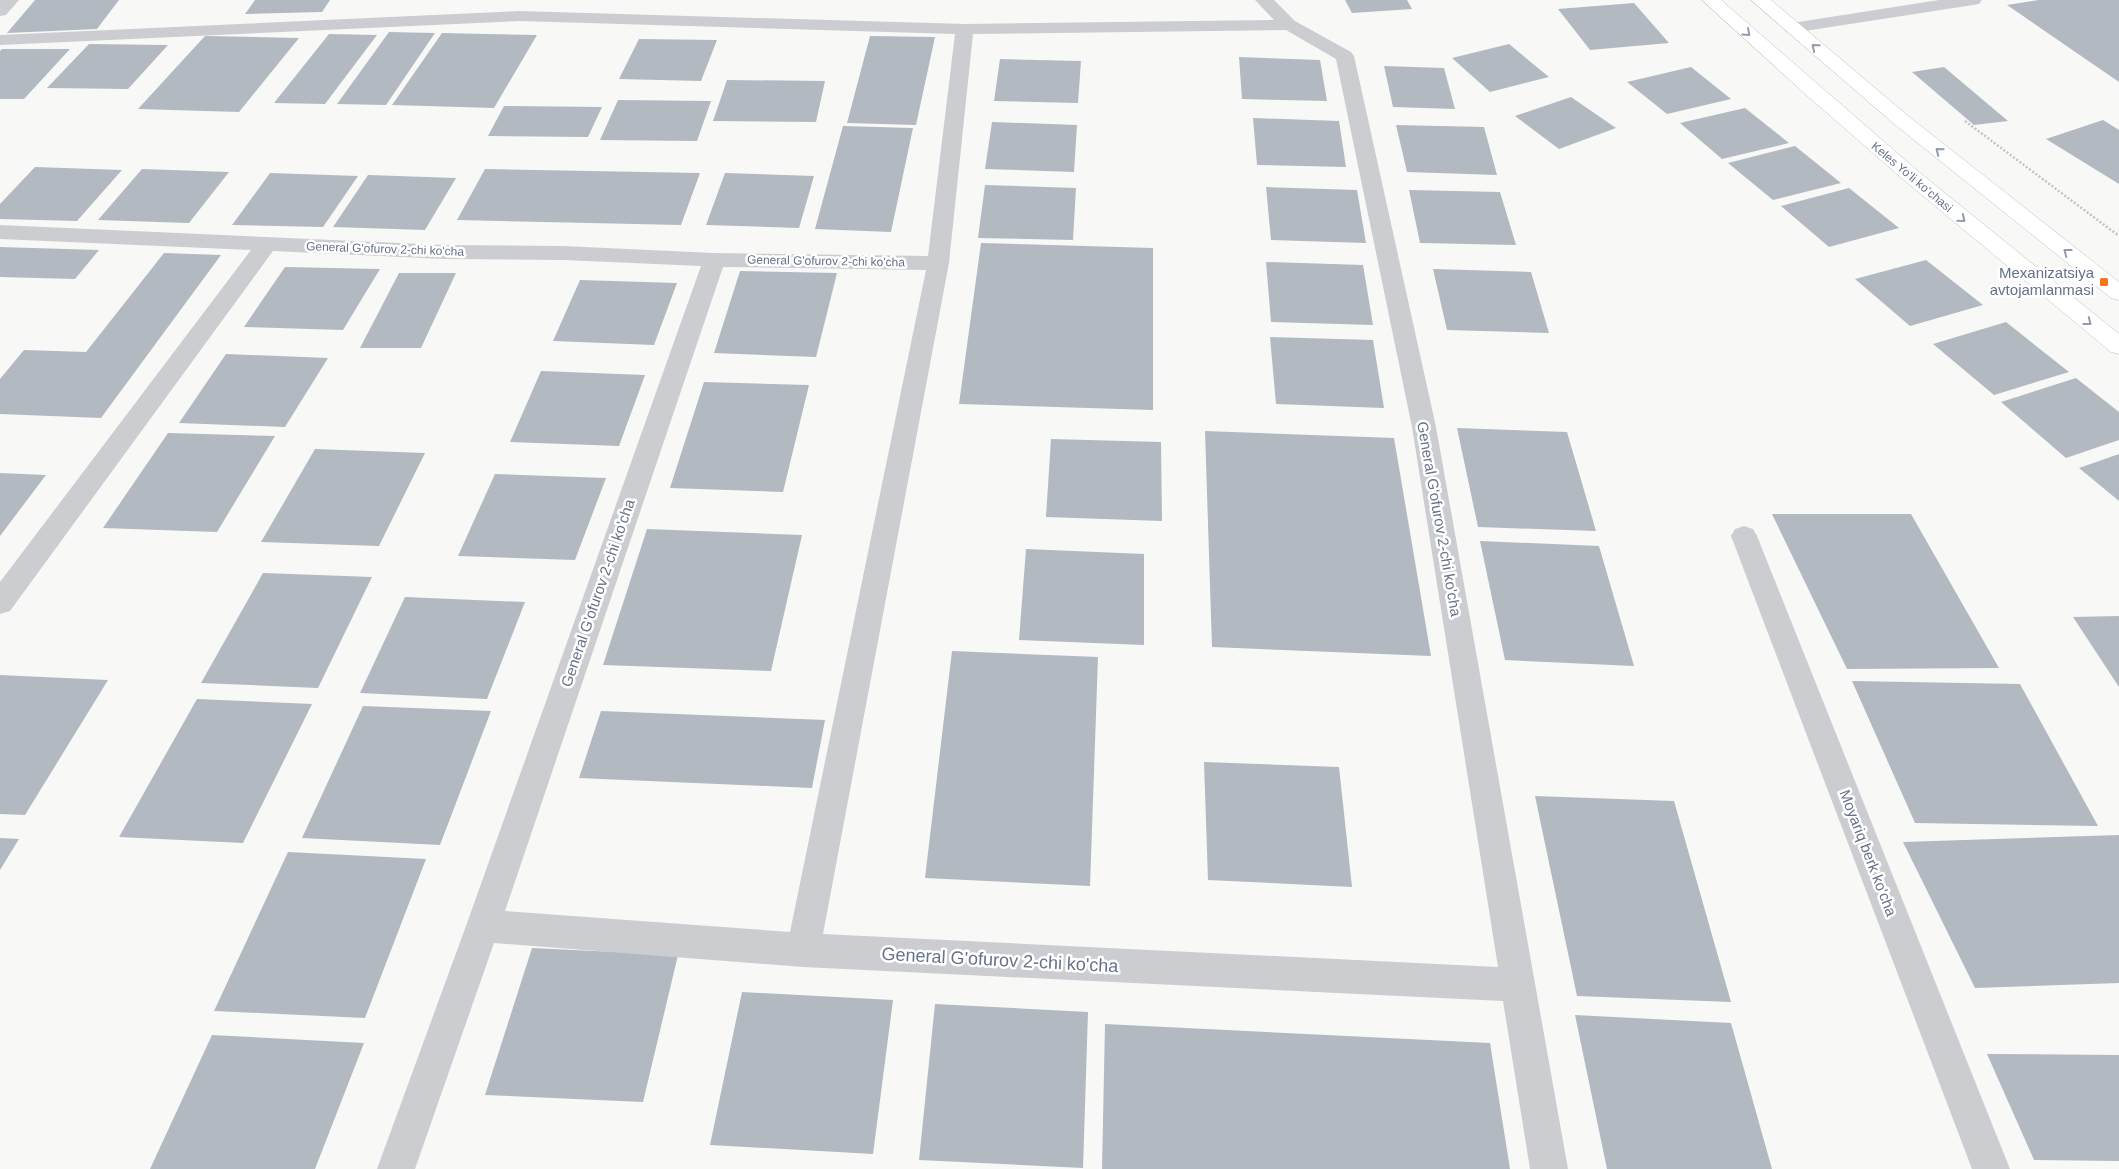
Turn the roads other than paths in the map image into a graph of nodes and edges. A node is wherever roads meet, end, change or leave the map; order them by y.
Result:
1 (10, 0) edge
2 (1264, 0) edge
3 (1710, 0) edge
4 (1760, 0) edge
5 (1776, 0) edge
6 (1972, 0) edge
7 (0, 11) edge
8 (1289, 25) junction
9 (1792, 28) junction
10 (965, 29) junction
11 (0, 40) edge
12 (0, 232) edge
13 (266, 245) junction
14 (714, 260) junction
15 (938, 263) junction
16 (2119, 293) edge
17 (2119, 346) edge
18 (1744, 536) dead end
19 (0, 603) edge
20 (483, 926) junction
21 (803, 950) junction
22 (1518, 984) junction
23 (396, 1169) edge
24 (1549, 1169) edge
25 (1991, 1169) edge

1 - 7 street
2 - 8 street
3 -> 17 main road, Keles Yoʻli koʻchasi
4 - 9 main road
5 - 9 main road
6 - 9 street
8 - 10 street
8 - 22 street, General G'ofurov 2-chi ko'cha
16 -> 9 main road
10 - 11 street
10 - 15 street
12 - 13 street, General G'ofurov 2-chi ko'cha
13 - 14 street, General G'ofurov 2-chi ko'cha
13 - 19 street
14 - 15 street, General G'ofurov 2-chi ko'cha
14 - 20 street, General G'ofurov 2-chi ko'cha
15 - 21 street
18 - 25 street, Moyariq berk ko'cha
20 - 21 street, General G'ofurov 2-chi ko'cha
20 - 23 street, General G'ofurov 2-chi ko'cha
21 - 22 street, General G'ofurov 2-chi ko'cha
22 - 24 street, General G'ofurov 2-chi ko'cha

